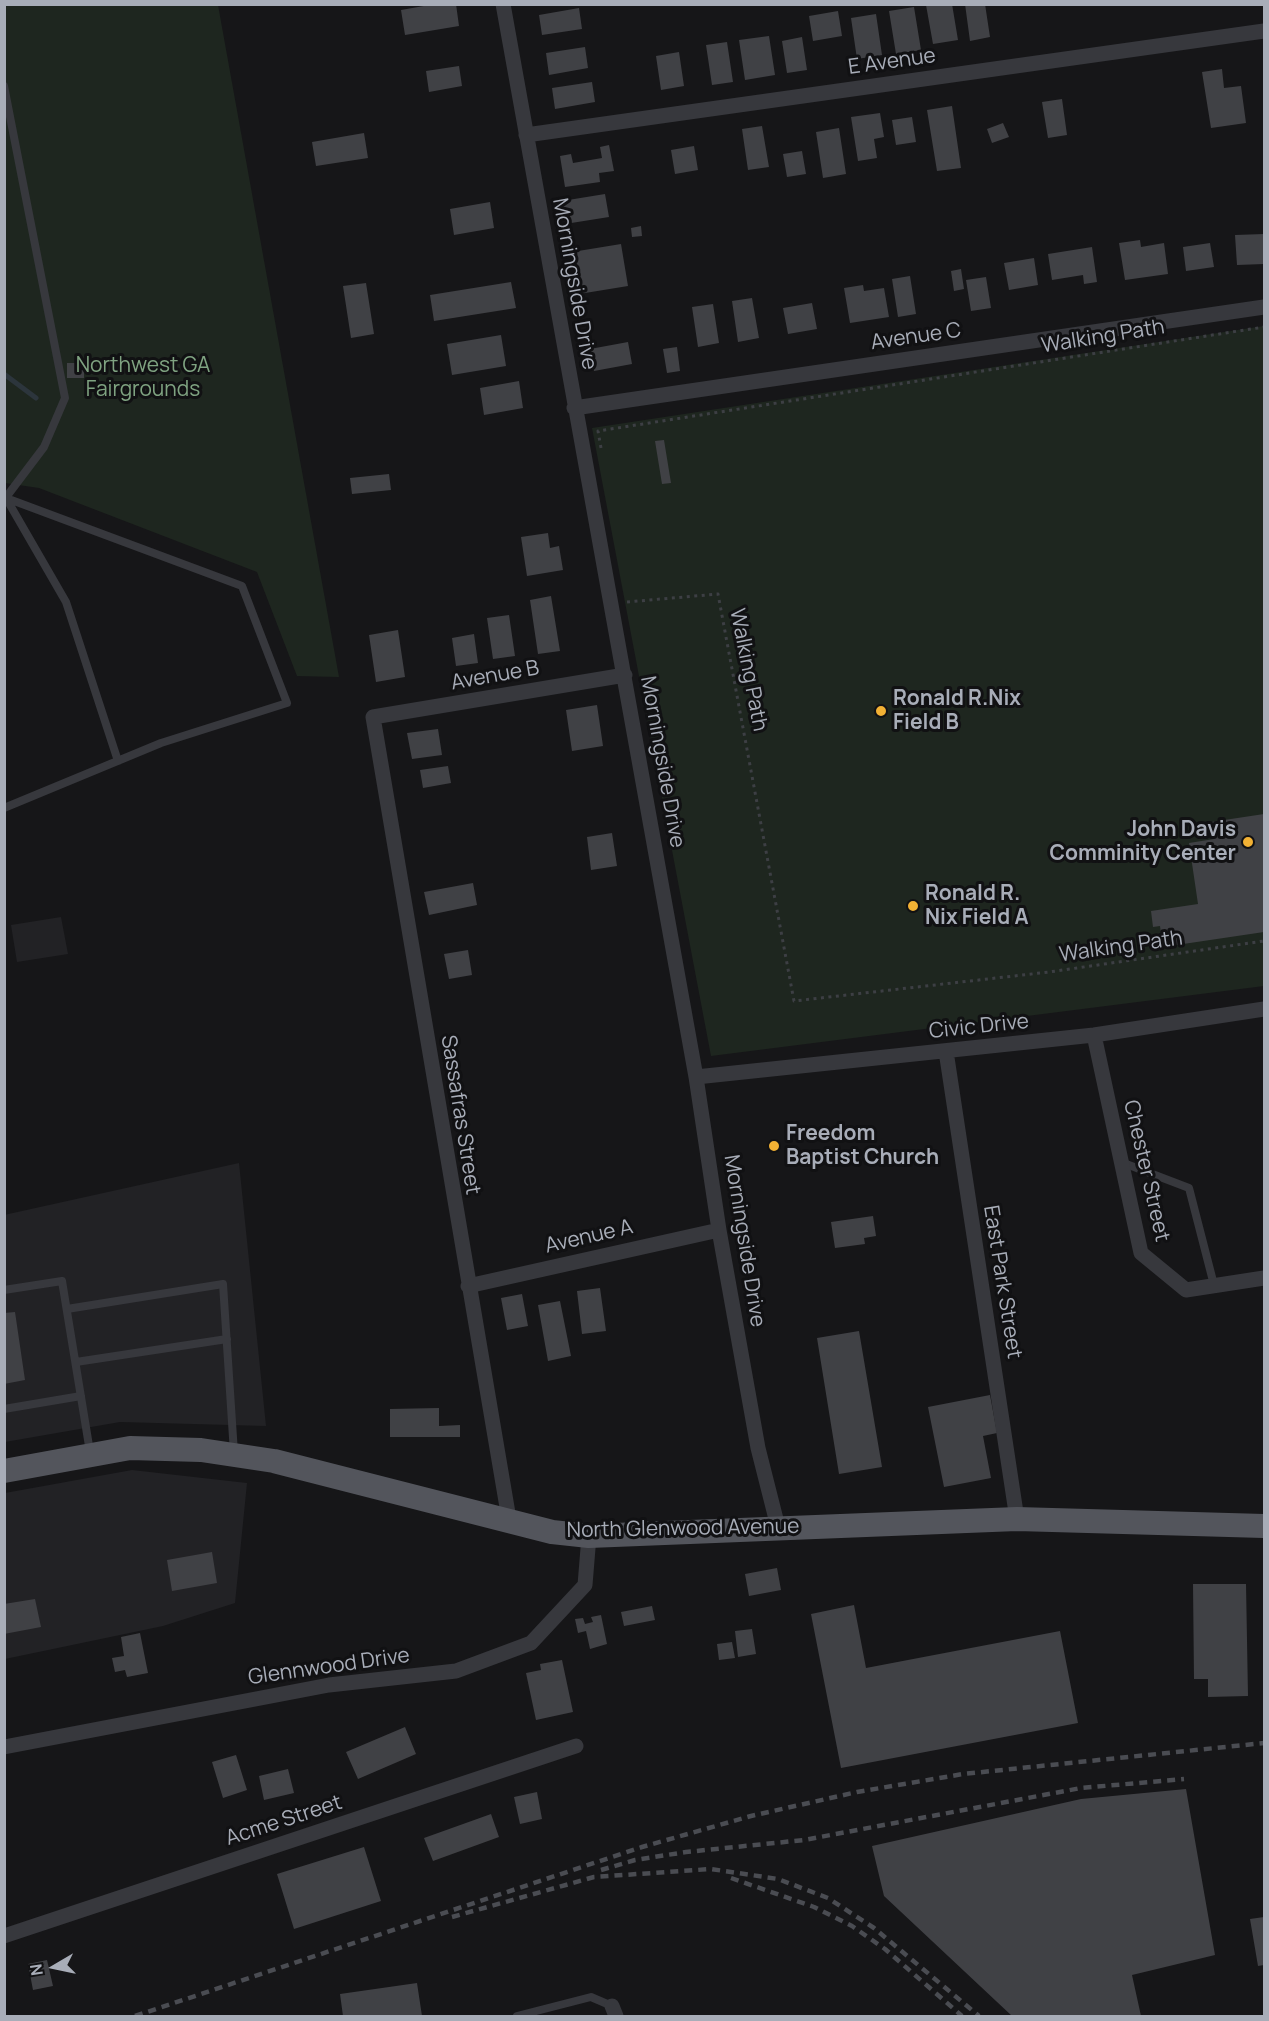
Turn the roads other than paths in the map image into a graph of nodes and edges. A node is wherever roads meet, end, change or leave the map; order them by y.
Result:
1 (503, 4) edge
2 (1264, 31) edge
3 (4, 86) edge
4 (526, 135) junction
5 (1264, 307) edge
6 (574, 408) junction
7 (5, 499) edge
8 (625, 675) junction
9 (373, 717) joint
10 (118, 761) junction
11 (4, 808) edge
12 (1264, 1010) edge
13 (1094, 1035) junction
14 (946, 1051) junction
15 (696, 1077) junction
16 (1120, 1161) junction
17 (719, 1230) junction
18 (1264, 1278) edge
19 (1214, 1285) junction
20 (468, 1286) junction
21 (4, 1290) edge
22 (67, 1309) junction
23 (227, 1339) junction
24 (75, 1362) junction
25 (81, 1396) junction
26 (4, 1409) edge
27 (91, 1455) junction
28 (234, 1455) junction
29 (4, 1471) edge
30 (509, 1519) junction
31 (1017, 1519) junction
32 (1264, 1526) edge
33 (778, 1527) junction
34 (589, 1536) junction
35 (4, 1746) edge
36 (576, 1746) dead end
37 (4, 1936) edge
38 (614, 2011) edge
39 (517, 2016) edge

1 - 4 street, Morningside Drive
2 - 4 street, E Avenue
3 - 7 lane
4 - 6 street, Morningside Drive
5 - 6 street, Avenue C
6 - 8 street, Morningside Drive
7 - 10 lane
7 - 10 lane
8 - 9 street, Avenue B
8 - 15 street, Morningside Drive
9 - 20 street, Sassafras Street
10 - 11 lane
12 - 13 street, Civic Drive
13 - 14 street, Civic Drive
13 - 16 street, Chester Street
14 - 15 street, Civic Drive
14 - 31 street, East Park Street
15 - 17 street, Morningside Drive
16 - 19 lane
16 - 19 street, Chester Street
17 - 20 street, Avenue A
17 - 33 street, Morningside Drive
18 - 19 street, Chester Street
20 - 30 street, Sassafras Street
21 - 22 lane
22 - 23 lane
22 - 24 lane
23 - 24 lane
23 - 28 lane
24 - 25 lane
25 - 26 lane
25 - 27 lane
27 - 28 main road, North Glenwood Avenue
27 - 29 main road, North Glenwood Avenue
28 - 30 main road, North Glenwood Avenue
30 - 34 main road, North Glenwood Avenue
31 - 32 main road, North Glenwood Avenue
31 - 33 main road, North Glenwood Avenue
33 - 34 main road, North Glenwood Avenue
34 - 35 street, Glennwood Drive
36 - 37 street, Acme Street
38 - 39 lane

